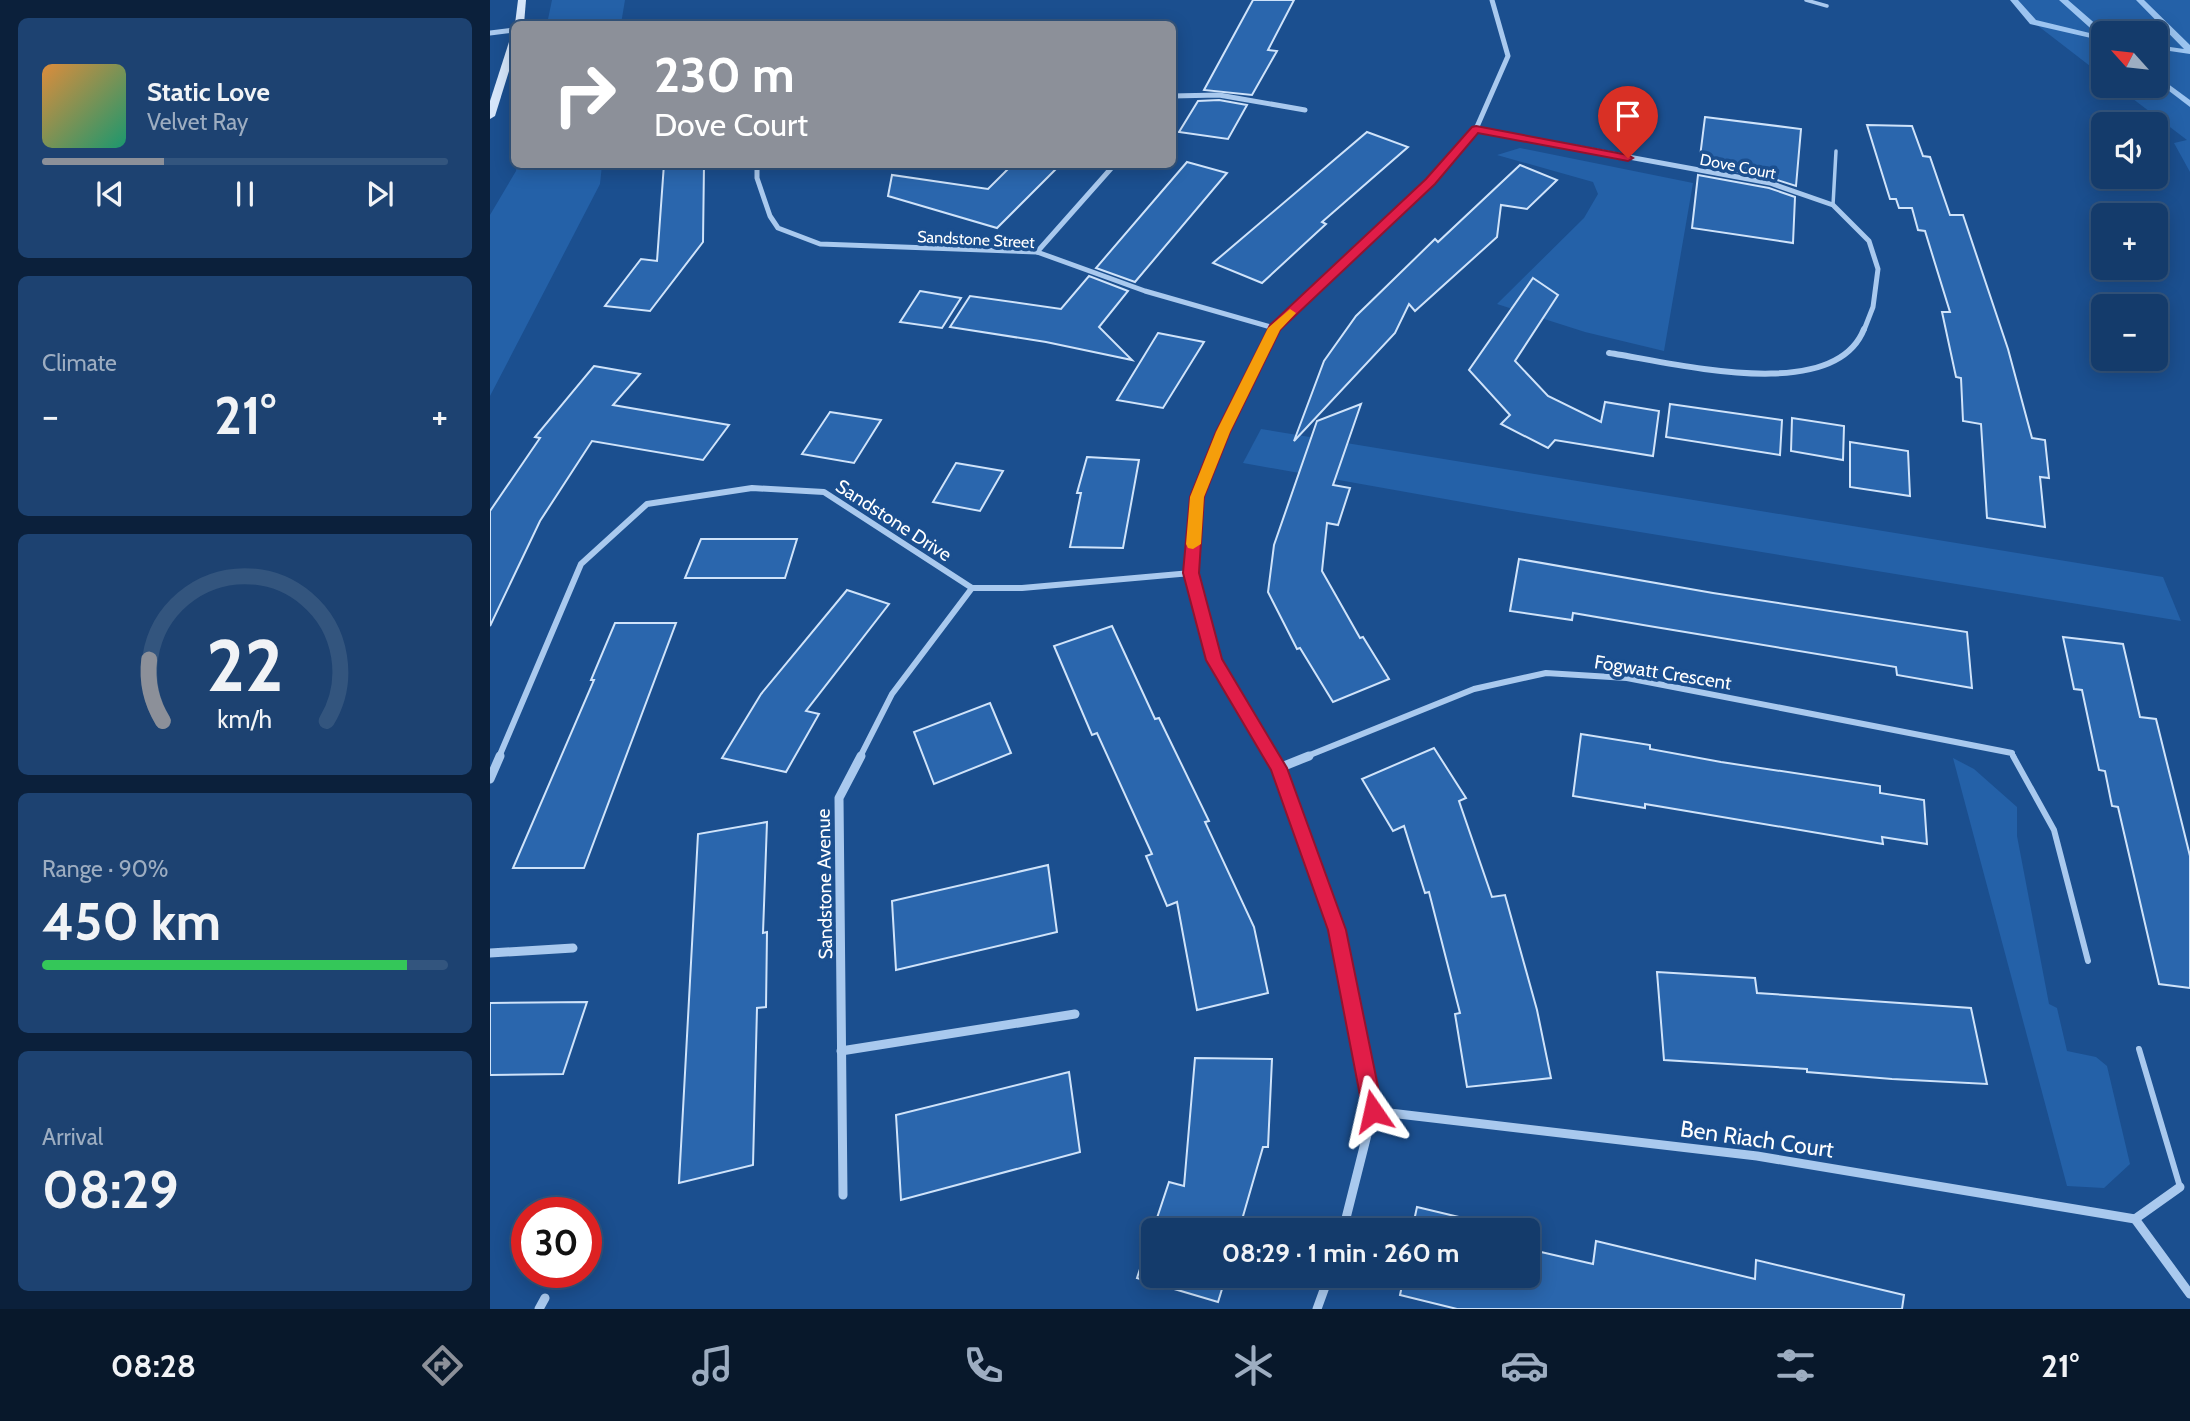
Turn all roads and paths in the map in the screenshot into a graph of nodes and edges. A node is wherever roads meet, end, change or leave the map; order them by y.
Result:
1 (522, 0) edge
2 (1492, 0) edge
3 (1806, 0) edge
4 (1827, 6) dead end
5 (520, 21) edge
6 (511, 30) edge
7 (490, 33) edge
8 (511, 52) edge
9 (1176, 96) edge
10 (1305, 110) dead end
11 (490, 116) edge
12 (1476, 129) junction
13 (1836, 150) dead end
14 (757, 168) edge
15 (1111, 168) edge
16 (1832, 205) junction
17 (1037, 252) junction
18 (1274, 328) junction
19 (1609, 353) dead end
20 (1191, 573) junction
21 (972, 588) junction
22 (2012, 752) joint
23 (1279, 768) junction
24 (490, 779) edge
25 (573, 948) dead end
26 (490, 953) edge
27 (2088, 961) dead end
28 (1075, 1014) dead end
29 (2139, 1049) dead end
30 (841, 1051) junction
31 (1373, 1111) junction
32 (2180, 1187) joint
33 (843, 1195) dead end
34 (1346, 1218) edge
35 (2134, 1219) junction
36 (1325, 1288) edge
37 (2190, 1294) edge
38 (545, 1298) dead end
39 (539, 1309) edge
40 (1317, 1309) edge

1 - 5 street
2 - 12 street
3 - 4 lane
6 - 7 street
8 - 11 street
9 - 10 street
12 - 16 street, Dove Court
12 - 18 street
13 - 16 lane
14 - 17 street, Sandstone Street
15 - 17 street
16 - 19 street, Dove Court
17 - 18 street, Sandstone Street
18 - 20 street
20 - 21 street
20 - 23 street
21 - 24 street, Sandstone Drive
21 - 30 street, Sandstone Avenue
22 - 23 street, Fogwatt Crescent
22 - 27 lane
23 - 31 street
25 - 26 street
28 - 30 street
29 - 32 lane
30 - 33 street, Sandstone Avenue
31 - 34 street
31 - 35 street, Ben Riach Court
32 - 35 street
35 - 37 street
36 - 40 street
38 - 39 street

